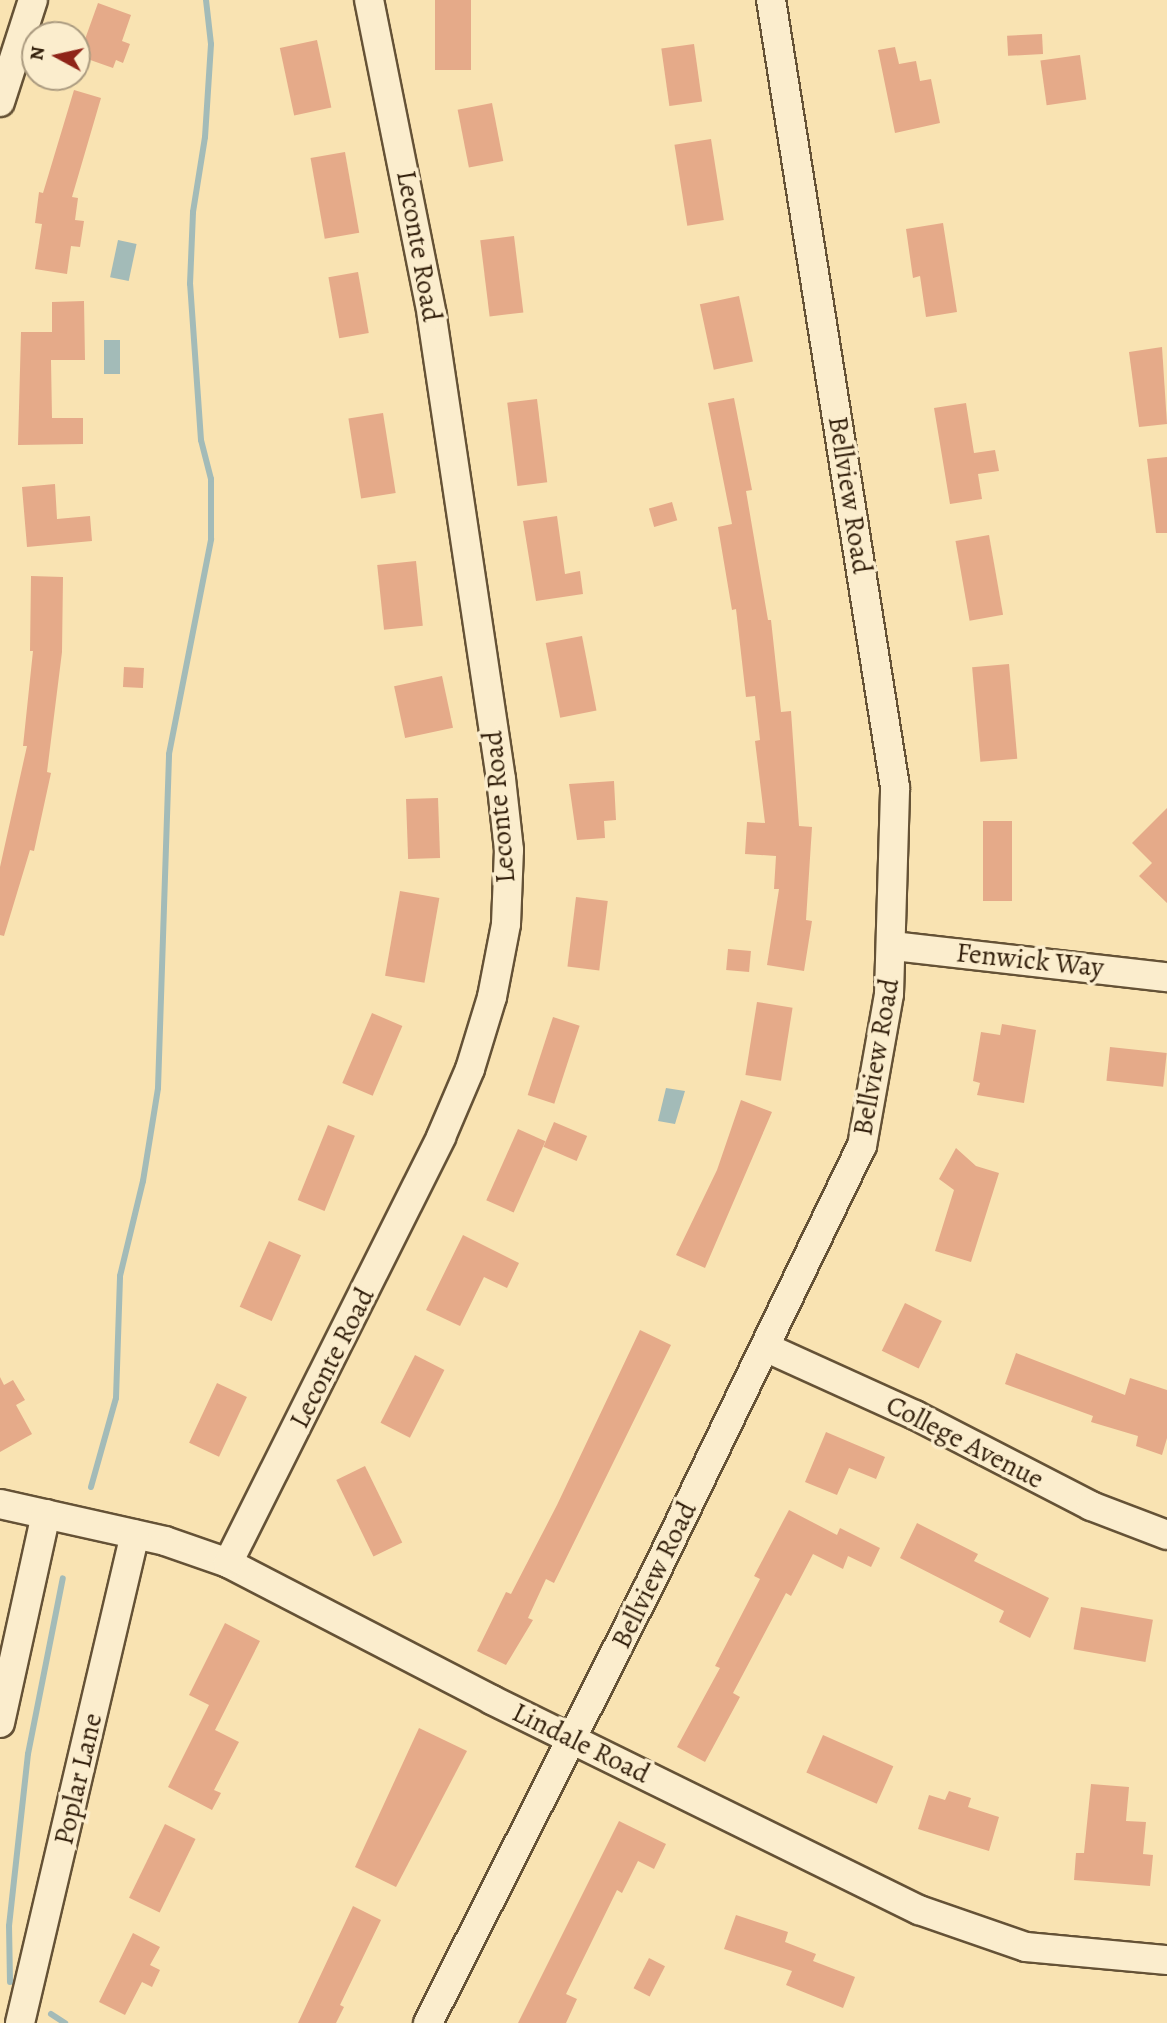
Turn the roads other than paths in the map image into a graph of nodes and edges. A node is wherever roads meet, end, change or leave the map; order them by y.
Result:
1 (33, 0) edge
2 (369, 0) edge
3 (771, 0) edge
4 (0, 102) edge
5 (893, 946) junction
6 (1167, 977) edge
7 (765, 1347) junction
8 (0, 1504) edge
9 (46, 1514) junction
10 (135, 1534) junction
11 (1167, 1535) edge
12 (228, 1563) junction
13 (0, 1723) edge
14 (572, 1739) junction
15 (1167, 1960) edge
16 (0, 2015) edge
17 (18, 2023) edge
18 (428, 2023) edge

1 - 4 street
2 - 12 street, Leconte Road
3 - 5 street, Bellview Road
5 - 6 street, Fenwick Way
5 - 7 street, Bellview Road
7 - 11 street, College Avenue
7 - 14 street, Bellview Road
8 - 9 street, Lindale Road
9 - 10 street, Lindale Road
9 - 13 street
10 - 12 street, Lindale Road
10 - 17 street, Poplar Lane
12 - 14 street, Lindale Road
14 - 15 street, Lindale Road
14 - 18 street, Bellview Road
16 - 17 street, Poplar Lane

